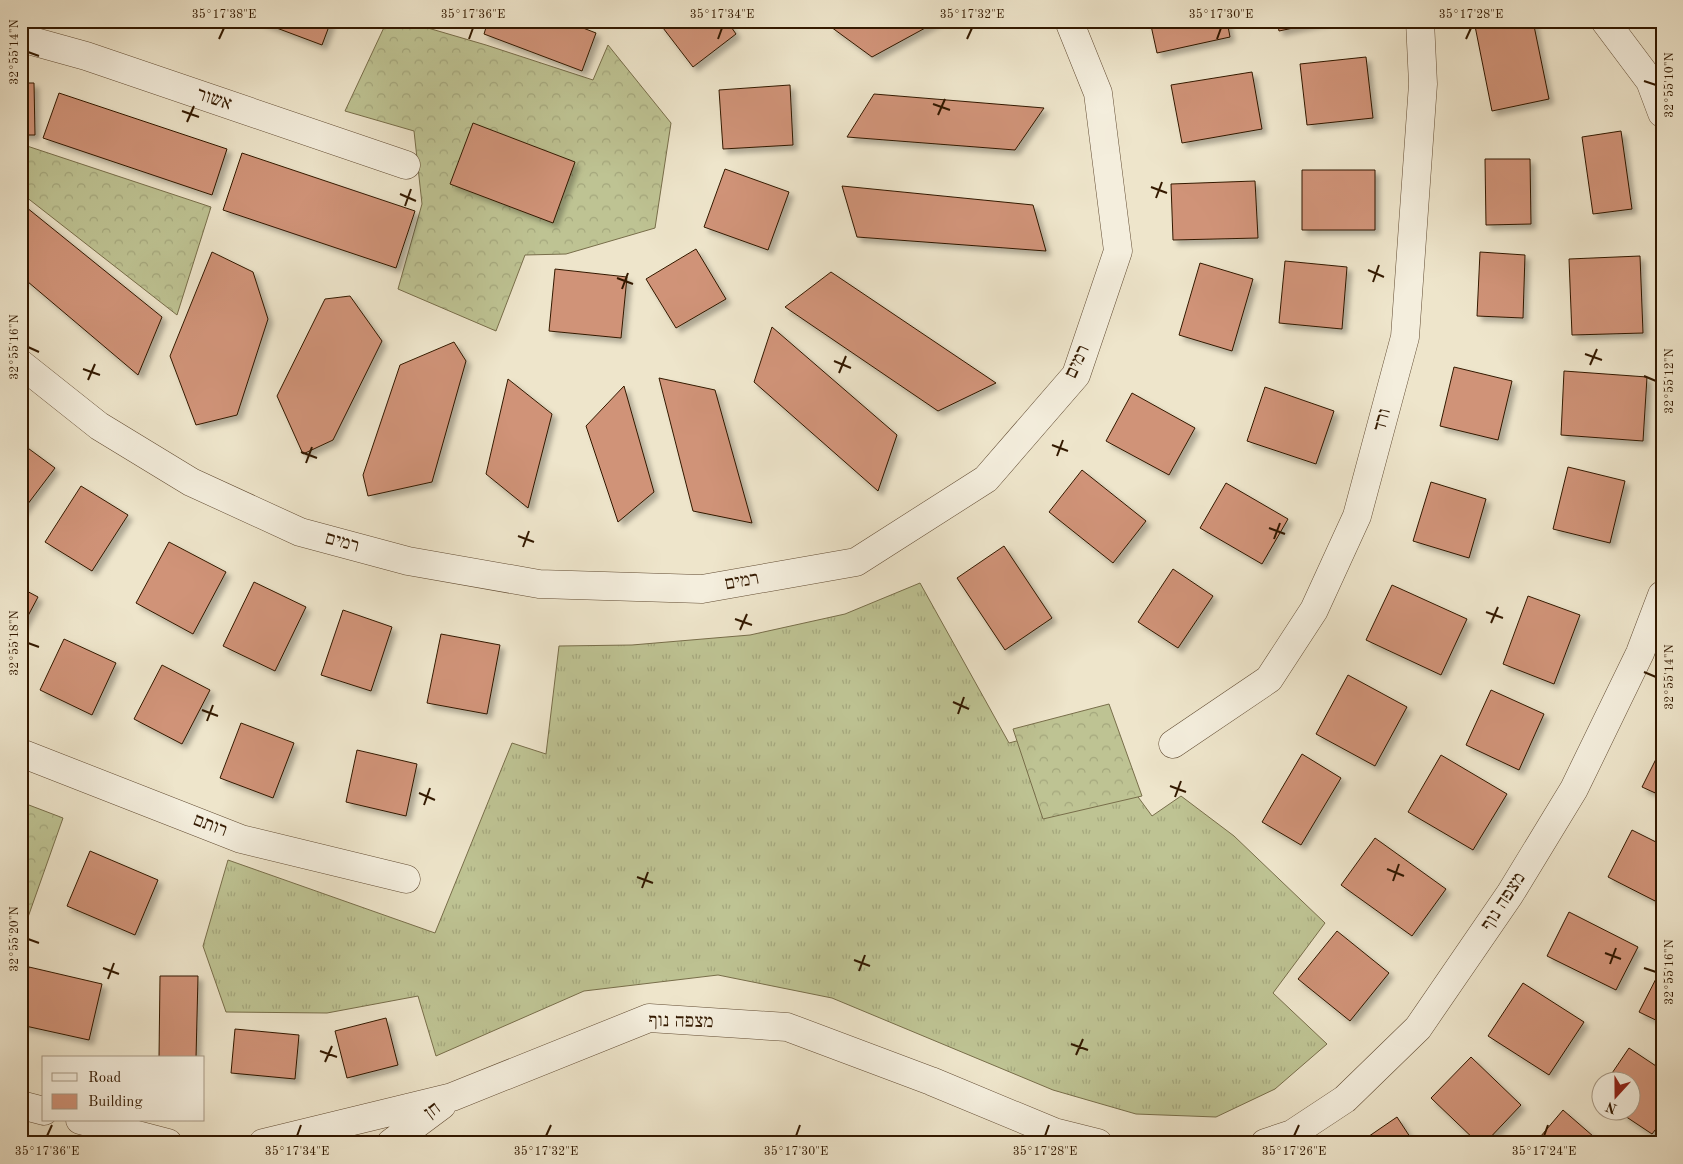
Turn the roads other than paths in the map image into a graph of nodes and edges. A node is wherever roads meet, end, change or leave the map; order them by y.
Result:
1 (1069, 21) edge
2 (1420, 21) edge
3 (1605, 21) edge
4 (21, 38) edge
5 (1662, 113) edge
6 (406, 165) dead end
7 (21, 364) edge
8 (1662, 594) edge
9 (1173, 744) dead end
10 (21, 753) edge
11 (406, 879) dead end
12 (452, 1097) junction
13 (21, 1105) edge
14 (42, 1110) edge
15 (88, 1122) edge
16 (1054, 1137) edge
17 (168, 1143) edge
18 (263, 1143) edge
19 (391, 1143) edge
20 (1098, 1143) edge
21 (1265, 1143) edge

1 - 7 street, רמים
2 - 9 street, ורד
3 - 5 street
4 - 6 street, אשור
8 - 21 street, מצפה נוף
10 - 11 street, רותם
12 - 16 street, מצפה נוף
12 - 18 street, מצפה נוף
12 - 19 street, חן
13 - 14 street
15 - 17 street
16 - 20 street, מצפה נוף

